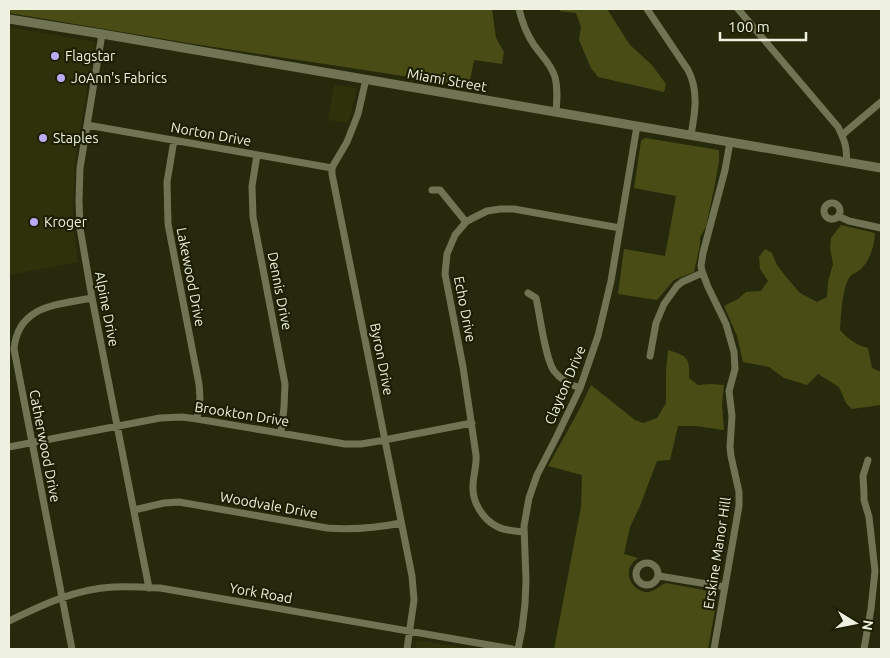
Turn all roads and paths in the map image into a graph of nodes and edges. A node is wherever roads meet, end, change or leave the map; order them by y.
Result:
1 (519, 9) edge
2 (647, 9) edge
3 (738, 9) edge
4 (9, 19) edge
5 (102, 34) junction
6 (366, 79) junction
7 (881, 102) edge
8 (556, 112) junction
9 (87, 125) junction
10 (637, 126) junction
11 (691, 135) junction
12 (842, 135) junction
13 (174, 140) junction
14 (730, 142) junction
15 (258, 154) junction
16 (846, 162) junction
17 (332, 168) junction
18 (881, 168) edge
19 (432, 190) dead end
20 (838, 216) dead end
21 (466, 222) junction
22 (620, 228) junction
23 (881, 228) edge
24 (702, 273) junction
25 (528, 294) dead end
26 (92, 298) junction
27 (650, 356) dead end
28 (580, 388) junction
29 (197, 419) junction
30 (472, 423) junction
31 (117, 426) junction
32 (281, 433) junction
33 (385, 440) junction
34 (31, 443) junction
35 (9, 447) edge
36 (868, 460) dead end
37 (134, 510) junction
38 (401, 523) junction
39 (524, 532) junction
40 (659, 576) dead end
41 (149, 588) junction
42 (724, 588) junction
43 (61, 597) junction
44 (9, 621) edge
45 (410, 632) junction
46 (72, 649) edge
47 (407, 649) edge
48 (512, 649) edge
49 (518, 649) edge
50 (714, 649) edge
51 (864, 649) edge

1 - 8 street
2 - 11 street
3 - 12 street
4 - 5 street, Miami Street
5 - 6 street, Miami Street
5 - 9 street, Alpine Drive
6 - 8 street, Miami Street
6 - 17 street
7 - 12 street
8 - 10 street, Miami Street
9 - 13 street, Norton Drive
9 - 26 street, Alpine Drive
10 - 11 street, Miami Street
10 - 22 street, Clayton Drive
11 - 14 street, Miami Street
12 - 16 street
13 - 15 street, Norton Drive
13 - 29 street, Lakewood Drive
14 - 16 street, Miami Street
14 - 24 street
15 - 17 street, Norton Drive
15 - 32 street, Dennis Drive
16 - 18 street, Miami Street
17 - 33 street, Byron Drive
19 - 21 street
20 - 23 street
21 - 22 street, Echo Drive
21 - 30 street, Echo Drive
22 - 28 street, Clayton Drive
24 - 27 street
24 - 42 street, Erskine Manor Hill
25 - 28 street
26 - 31 street, Alpine Drive
26 - 34 street, Catherwood Drive
28 - 39 street, Clayton Drive
29 - 31 street, Brookton Drive
29 - 32 street, Brookton Drive
30 - 33 street, Brookton Drive
30 - 39 street, Echo Drive
31 - 34 street, Brookton Drive
31 - 37 street, Alpine Drive
32 - 33 street, Brookton Drive
33 - 38 street, Byron Drive
34 - 35 street, Brookton Drive
34 - 43 street, Catherwood Drive
36 - 51 street
37 - 38 street, Woodvale Drive
37 - 41 street, Alpine Drive
38 - 45 street, Byron Drive
39 - 49 street, Clayton Drive
40 - 42 street
41 - 43 street, York Road
41 - 45 street, York Road
42 - 50 street, Erskine Manor Hill
43 - 44 street, York Road
43 - 46 street, Catherwood Drive
45 - 47 street, Byron Drive
45 - 48 street, York Road

